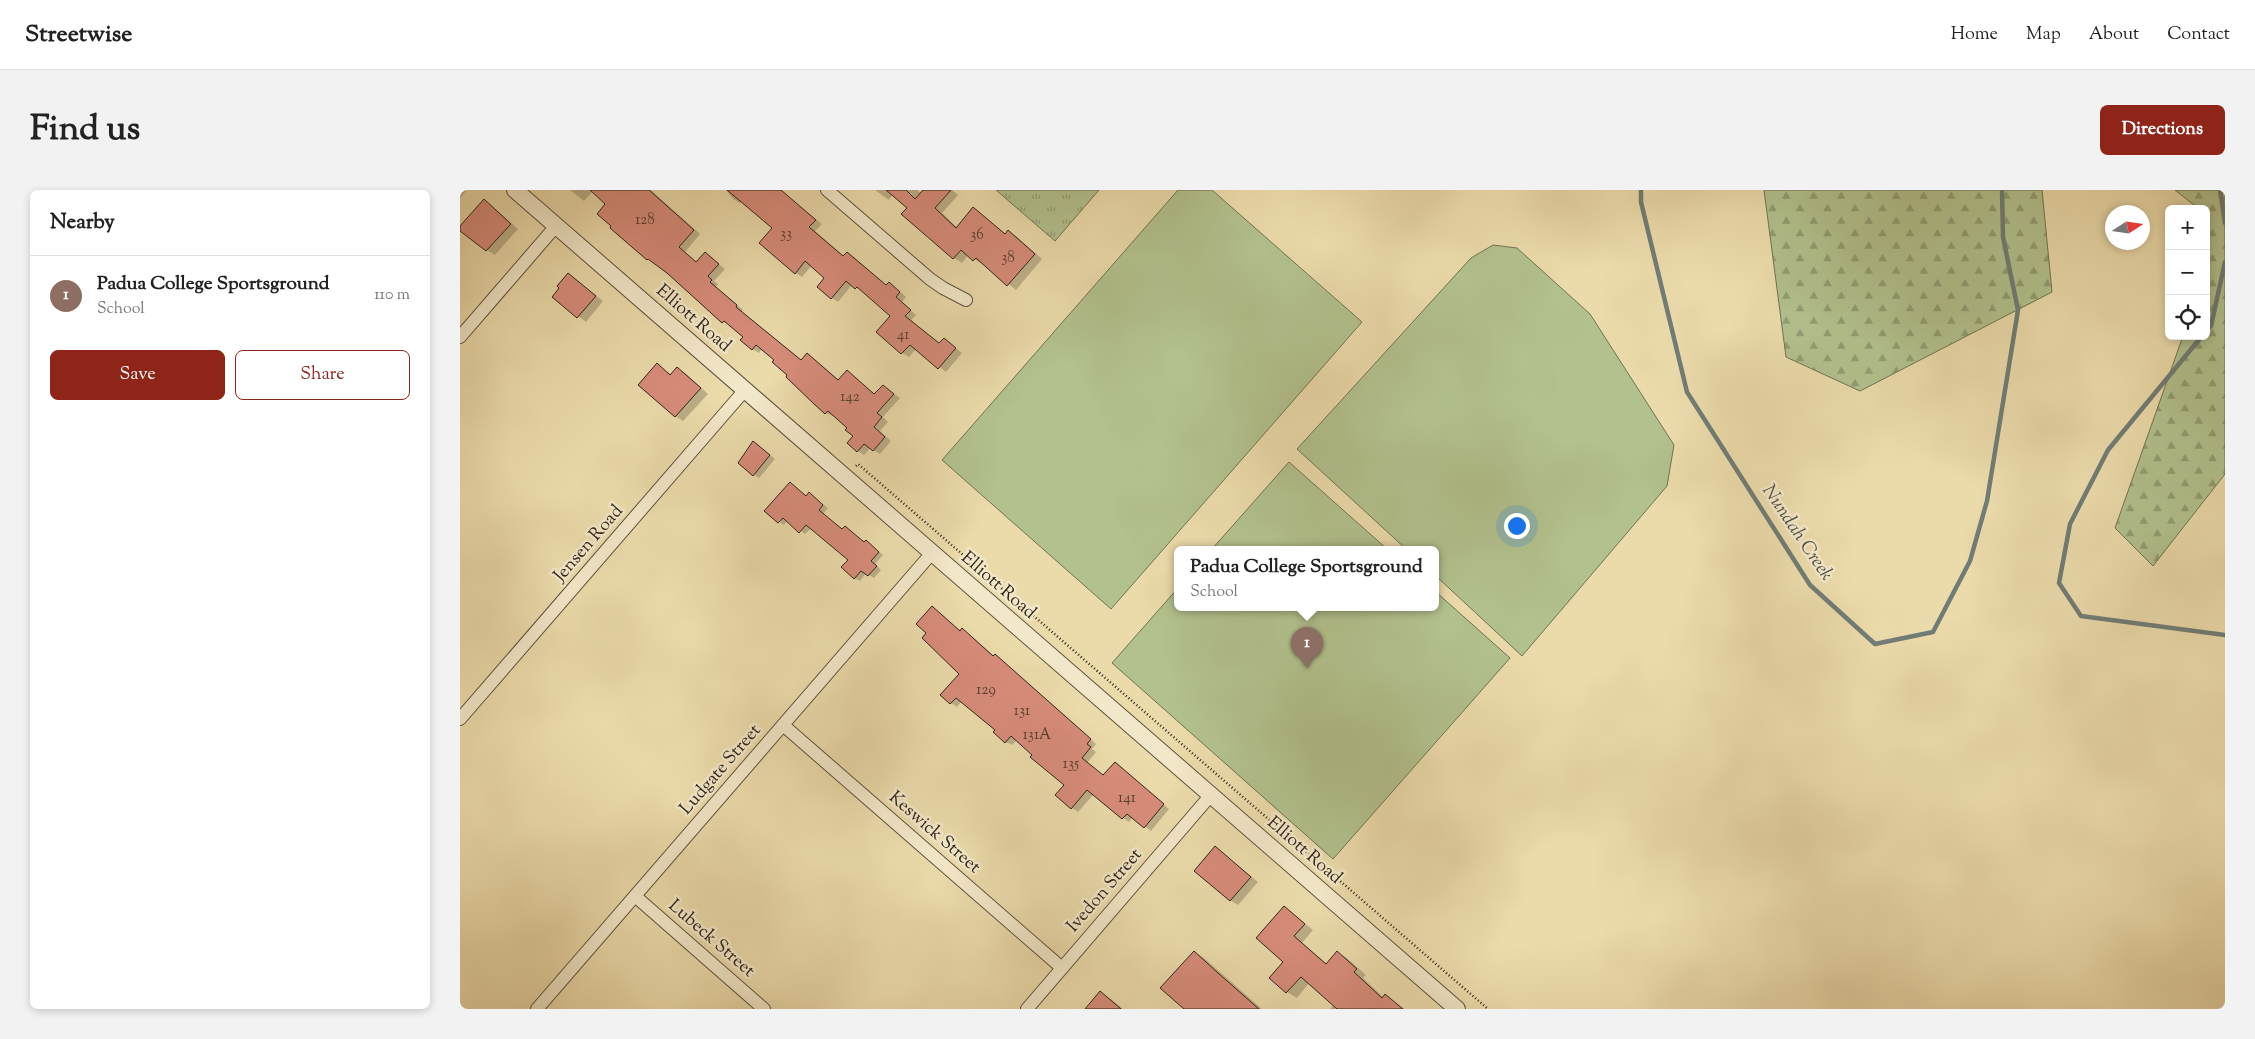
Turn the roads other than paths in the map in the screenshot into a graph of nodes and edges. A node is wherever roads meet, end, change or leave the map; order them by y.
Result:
1 (515, 190) edge
2 (827, 190) edge
3 (556, 226) junction
4 (966, 300) dead end
5 (460, 337) edge
6 (744, 391) junction
7 (931, 554) junction
8 (460, 719) edge
9 (783, 725) junction
10 (1210, 796) junction
11 (635, 896) junction
12 (1062, 968) junction
13 (537, 1009) edge
14 (764, 1009) edge
15 (1027, 1009) edge
16 (1457, 1009) edge

1 - 3 street, Elliott Road
2 - 4 street
3 - 5 street
3 - 6 street, Elliott Road
6 - 7 street, Elliott Road
6 - 8 street, Jensen Road
7 - 9 street, Ludgate Street
7 - 10 street, Elliott Road
9 - 11 street, Ludgate Street
9 - 12 street, Keswick Street
10 - 12 street, Ivedon Street
10 - 16 street, Elliott Road
11 - 13 street, Ludgate Street
11 - 14 street, Lubeck Street
12 - 15 street, Ivedon Street

